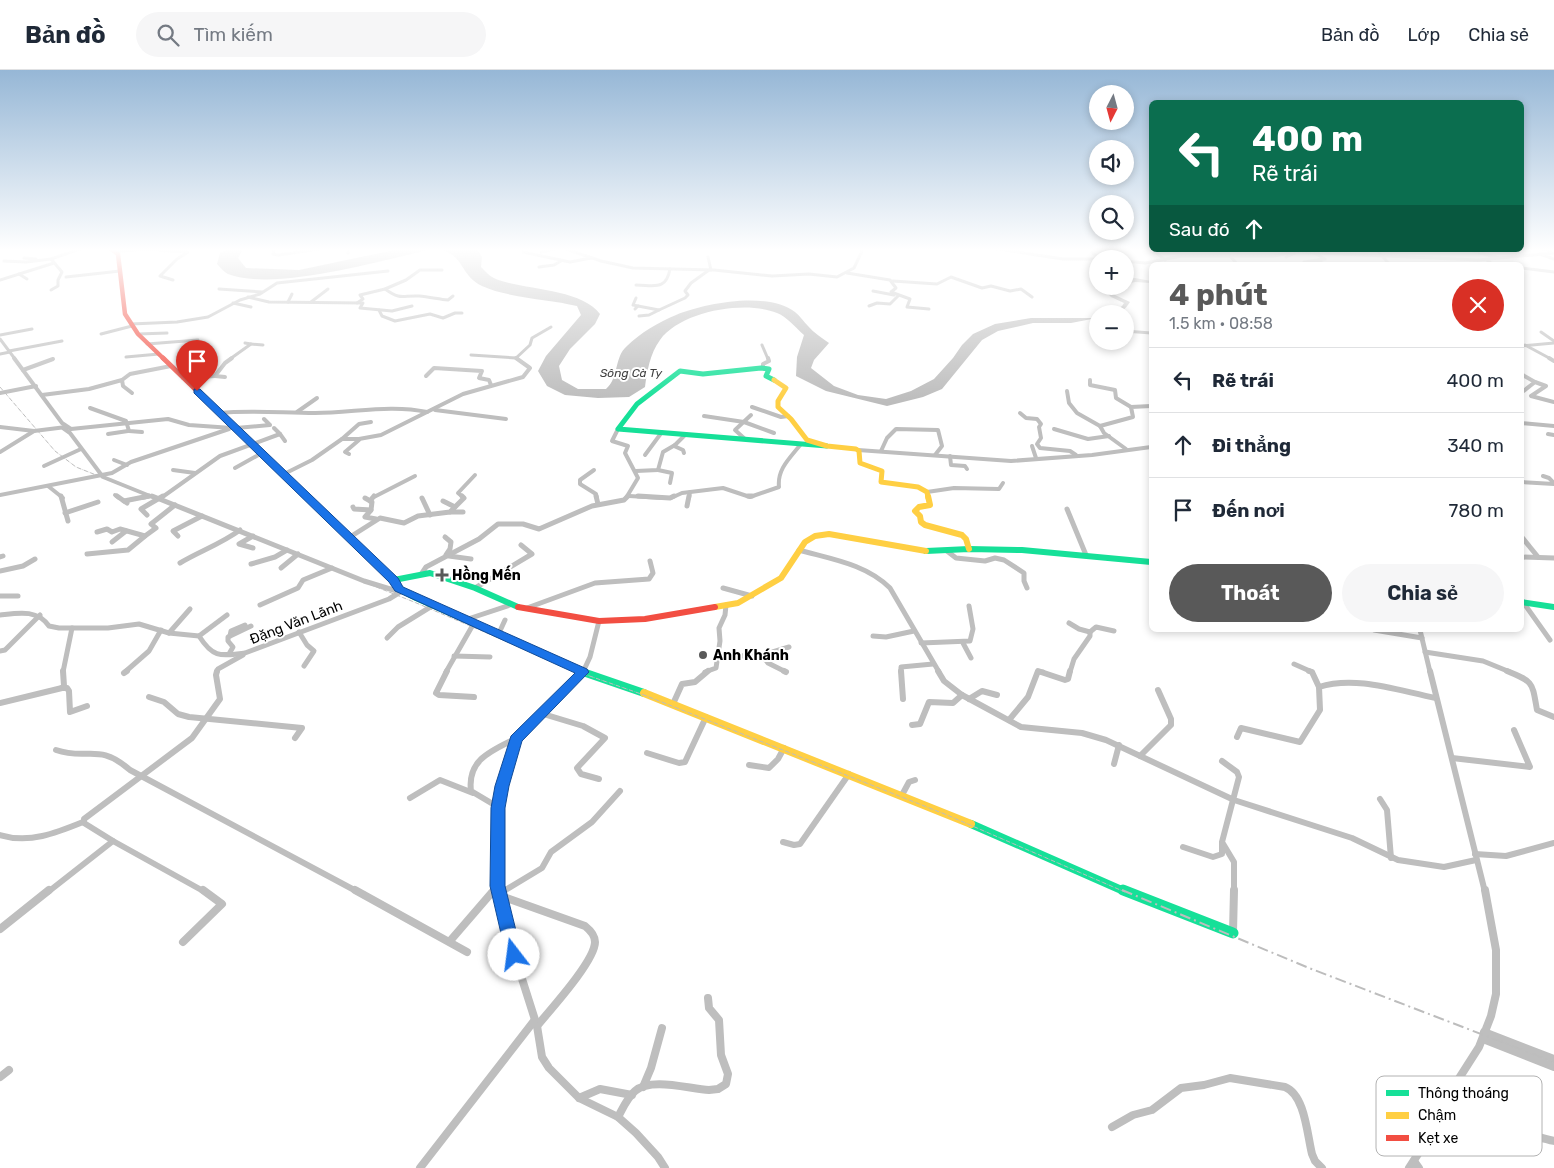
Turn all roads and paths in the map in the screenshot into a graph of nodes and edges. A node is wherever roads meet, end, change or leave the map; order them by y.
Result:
1 (123, 300) edge
2 (240, 300) edge
3 (260, 300) edge
4 (361, 300) edge
5 (635, 300) edge
6 (680, 300) edge
7 (893, 300) edge
8 (909, 300) edge
9 (288, 302) joint
10 (311, 302) joint
11 (233, 303) junction
12 (356, 303) junction
13 (412, 306) dead end
14 (638, 306) junction
15 (869, 306) dead end
16 (251, 307) dead end
17 (929, 309) dead end
18 (379, 310) junction
19 (635, 310) dead end
20 (660, 310) junction
21 (392, 311) junction
22 (462, 313) dead end
23 (640, 316) dead end
24 (388, 318) junction
25 (131, 325) junction
26 (551, 327) dead end
27 (32, 329) dead end
28 (1134, 332) edge
29 (1541, 332) dead end
30 (167, 333) dead end
31 (1149, 333) edge
32 (101, 334) dead end
33 (138, 334) junction
34 (0, 335) edge
35 (0, 339) edge
36 (198, 340) dead end
37 (62, 341) dead end
38 (1554, 342) edge
39 (245, 343) dead end
40 (148, 344) junction
41 (251, 344) junction
42 (263, 345) dead end
43 (762, 345) dead end
44 (1524, 346) edge
45 (1524, 347) edge
46 (10, 352) junction
47 (0, 354) edge
48 (159, 354) junction
49 (471, 354) dead end
50 (126, 357) dead end
51 (516, 358) junction
52 (53, 359) dead end
53 (1554, 362) edge
54 (438, 364) dead end
55 (171, 366) junction
56 (434, 368) junction
57 (763, 368) junction
58 (23, 370) junction
59 (215, 376) junction
60 (426, 376) dead end
61 (1524, 376) edge
62 (183, 378) junction
63 (224, 378) dead end
64 (122, 380) junction
65 (1090, 380) dead end
66 (1535, 382) junction
67 (491, 384) junction
68 (36, 386) junction
69 (1068, 391) dead end
70 (1524, 391) edge
71 (0, 393) edge
72 (132, 393) dead end
73 (42, 395) junction
74 (317, 398) dead end
75 (1554, 402) edge
76 (1149, 406) edge
77 (752, 407) dead end
78 (1131, 407) junction
79 (90, 408) dead end
80 (434, 410) junction
81 (297, 412) junction
82 (428, 412) junction
83 (219, 413) junction
84 (1020, 413) dead end
85 (751, 415) dead end
86 (704, 416) dead end
87 (784, 417) junction
88 (506, 418) dead end
89 (264, 419) dead end
90 (776, 420) dead end
91 (371, 422) dead end
92 (744, 422) junction
93 (128, 423) junction
94 (1100, 426) junction
95 (0, 427) edge
96 (65, 428) junction
97 (234, 428) junction
98 (274, 428) dead end
99 (618, 429) junction
100 (1054, 430) dead end
101 (34, 431) junction
102 (128, 431) junction
103 (142, 432) dead end
104 (662, 432) junction
105 (774, 433) dead end
106 (108, 434) dead end
107 (280, 434) junction
108 (686, 434) junction
109 (1548, 434) dead end
110 (1554, 435) edge
111 (1109, 436) junction
112 (742, 437) junction
113 (342, 439) junction
114 (359, 439) junction
115 (285, 441) dead end
116 (252, 443) junction
117 (800, 444) junction
118 (675, 445) junction
119 (826, 446) junction
120 (1032, 446) dead end
121 (1149, 447) edge
122 (81, 449) junction
123 (1126, 449) junction
124 (858, 450) junction
125 (1, 451) edge
126 (881, 451) junction
127 (262, 453) junction
128 (684, 453) dead end
129 (349, 454) dead end
130 (645, 455) dead end
131 (935, 455) junction
132 (950, 456) junction
133 (1076, 456) junction
134 (1036, 458) junction
135 (114, 460) dead end
136 (127, 465) junction
137 (44, 466) dead end
138 (235, 468) dead end
139 (967, 469) dead end
140 (173, 470) dead end
141 (594, 470) dead end
142 (636, 470) junction
143 (658, 470) junction
144 (195, 473) junction
145 (284, 474) junction
146 (102, 475) junction
147 (475, 475) dead end
148 (415, 476) dead end
149 (1543, 476) dead end
150 (1524, 482) edge
151 (670, 483) dead end
152 (1003, 483) dead end
153 (1554, 484) edge
154 (48, 486) junction
155 (690, 492) junction
156 (927, 492) junction
157 (0, 495) edge
158 (115, 495) dead end
159 (151, 496) junction
160 (629, 496) junction
161 (422, 498) dead end
162 (159, 499) junction
163 (443, 500) dead end
164 (98, 502) dead end
165 (598, 504) junction
166 (175, 505) junction
167 (455, 506) junction
168 (687, 506) dead end
169 (353, 507) dead end
170 (1066, 509) dead end
171 (371, 510) junction
172 (463, 512) dead end
173 (65, 513) junction
174 (450, 514) junction
175 (147, 515) dead end
176 (430, 515) junction
177 (202, 516) junction
178 (376, 519) junction
179 (214, 520) junction
180 (68, 521) dead end
181 (213, 526) dead end
182 (240, 530) junction
183 (126, 531) junction
184 (97, 532) dead end
185 (145, 536) junction
186 (178, 536) dead end
187 (254, 536) junction
188 (350, 537) junction
189 (445, 537) dead end
190 (1524, 540) edge
191 (112, 542) dead end
192 (521, 545) dead end
193 (253, 548) dead end
194 (969, 549) junction
195 (287, 550) junction
196 (799, 550) junction
197 (947, 551) junction
198 (86, 554) dead end
199 (298, 554) junction
200 (1086, 555) junction
201 (448, 556) junction
202 (1524, 557) edge
203 (1538, 557) junction
204 (1554, 558) edge
205 (35, 559) dead end
206 (471, 559) dead end
207 (650, 561) dead end
208 (1149, 562) edge
209 (180, 563) dead end
210 (251, 564) dead end
211 (281, 568) dead end
212 (332, 568) junction
213 (0, 571) edge
214 (422, 573) junction
215 (394, 580) junction
216 (475, 588) junction
217 (723, 588) dead end
218 (1028, 588) dead end
219 (401, 592) junction
220 (0, 596) edge
221 (18, 596) dead end
222 (752, 596) junction
223 (1524, 602) edge
224 (260, 604) dead end
225 (510, 605) junction
226 (1524, 605) edge
227 (432, 606) junction
228 (726, 606) junction
229 (969, 606) dead end
230 (527, 608) junction
231 (1554, 608) edge
232 (190, 609) dead end
233 (0, 614) edge
234 (40, 615) junction
235 (227, 615) dead end
236 (466, 620) junction
237 (505, 620) dead end
238 (599, 621) junction
239 (474, 623) junction
240 (1069, 623) dead end
241 (245, 625) dead end
242 (251, 626) dead end
243 (72, 628) junction
244 (161, 630) junction
245 (1114, 630) dead end
246 (914, 631) junction
247 (299, 632) junction
248 (1090, 632) junction
249 (1398, 632) edge
250 (169, 633) junction
251 (499, 634) junction
252 (1421, 634) edge
253 (199, 636) junction
254 (230, 636) junction
255 (873, 636) dead end
256 (386, 638) dead end
257 (1550, 640) dead end
258 (921, 643) junction
259 (964, 643) junction
260 (790, 647) dead end
261 (0, 651) edge
262 (1425, 652) junction
263 (246, 653) junction
264 (229, 654) junction
265 (762, 655) junction
266 (454, 656) junction
267 (490, 657) dead end
268 (718, 657) junction
269 (971, 658) dead end
270 (933, 664) junction
271 (1294, 664) dead end
272 (304, 666) dead end
273 (583, 672) junction
274 (786, 672) dead end
275 (124, 673) dead end
276 (1320, 687) junction
277 (62, 688) junction
278 (1158, 690) dead end
279 (962, 695) junction
280 (996, 695) dead end
281 (474, 697) dead end
282 (149, 698) dead end
283 (1436, 698) junction
284 (903, 699) dead end
285 (969, 699) junction
286 (0, 703) edge
287 (673, 704) junction
288 (87, 706) dead end
289 (540, 713) junction
290 (706, 717) junction
291 (1554, 717) edge
292 (204, 719) junction
293 (1009, 720) junction
294 (912, 725) dead end
295 (1514, 730) dead end
296 (295, 738) dead end
297 (1237, 738) dead end
298 (516, 739) junction
299 (1119, 745) junction
300 (784, 748) junction
301 (56, 750) dead end
302 (647, 753) dead end
303 (1140, 756) junction
304 (1452, 758) junction
305 (1222, 761) dead end
306 (1114, 764) dead end
307 (749, 765) dead end
308 (849, 774) junction
309 (142, 776) junction
310 (599, 779) dead end
311 (915, 780) dead end
312 (620, 791) dead end
313 (475, 794) junction
314 (902, 795) junction
315 (410, 798) dead end
316 (1380, 799) dead end
317 (1234, 800) junction
318 (498, 808) junction
319 (83, 822) junction
320 (0, 835) edge
321 (113, 841) junction
322 (782, 842) dead end
323 (1222, 842) junction
324 (1554, 843) edge
325 (1183, 847) dead end
326 (1475, 857) junction
327 (1391, 858) junction
328 (499, 891) junction
329 (0, 929) edge
330 (1233, 935) joint
331 (450, 941) junction
332 (183, 942) dead end
333 (467, 952) dead end
334 (708, 998) dead end
335 (536, 1024) junction
336 (662, 1028) dead end
337 (1484, 1035) junction
338 (1554, 1058) edge
339 (1554, 1066) edge
340 (9, 1070) dead end
341 (1459, 1076) edge
342 (0, 1077) edge
343 (643, 1086) junction
344 (632, 1095) junction
345 (579, 1098) junction
346 (618, 1117) junction
347 (1112, 1127) dead end
348 (420, 1168) edge
349 (665, 1168) edge
350 (1322, 1168) edge

1 - 25 street
2 - 11 street
3 - 9 street
4 - 12 street
5 - 14 street
6 - 20 street
7 - 15 street
8 - 17 street
9 - 10 street
10 - 12 street
11 - 16 street
11 - 25 street
12 - 18 street
13 - 21 street
14 - 19 street
14 - 20 street
18 - 21 street
18 - 24 street
20 - 23 street
21 - 24 street
22 - 24 street
25 - 32 street
25 - 33 street
26 - 51 street
27 - 34 street
28 - 31 street
29 - 38 street
30 - 33 street
33 - 40 street
35 - 46 street
36 - 40 street
37 - 46 street
38 - 44 street
39 - 41 street
40 - 48 street
41 - 42 street
41 - 59 street
43 - 57 street
45 - 53 street
46 - 47 street
46 - 58 street
48 - 50 street
48 - 55 street
49 - 51 street
51 - 67 street
52 - 58 street
54 - 56 street
55 - 62 street
55 - 64 street
56 - 60 street
56 - 67 street
57 - 87 street
57 - 99 street
58 - 68 street
59 - 62 street
59 - 63 street
61 - 66 street
62 - 83 street
64 - 72 street
64 - 73 street
65 - 78 street
66 - 70 street
66 - 75 street
67 - 80 street
68 - 71 street
68 - 73 street
69 - 94 street
73 - 96 street
74 - 81 street
76 - 78 street
77 - 87 street
78 - 94 street
79 - 93 street
80 - 82 street
80 - 88 street
81 - 82 street
81 - 83 street
82 - 114 street
83 - 97 street
84 - 133 street
85 - 92 street
86 - 92 street
87 - 90 street
87 - 119 street
89 - 97 street
91 - 113 street
92 - 105 street
92 - 112 street
93 - 96 street
93 - 97 street
93 - 102 street
94 - 111 street
95 - 101 street
96 - 101 street
96 - 122 street
97 - 116 street
97 - 136 street
98 - 107 street
99 - 104 street
99 - 142 street
100 - 111 street
101 - 125 street
102 - 103 street
102 - 106 street
104 - 108 street
104 - 130 street
107 - 115 street
107 - 116 street
108 - 112 street
108 - 118 street
109 - 110 street
111 - 123 street
112 - 117 street
113 - 114 street
113 - 145 street
114 - 129 street
116 - 127 street
116 - 144 street
117 - 119 street
117 - 155 street
118 - 128 street
118 - 143 street
119 - 124 street
120 - 134 street
121 - 123 street
122 - 137 street
122 - 146 street
123 - 133 street
124 - 126 street
124 - 156 street
126 - 131 street
126 - 131 street
127 - 138 street
127 - 145 street
131 - 132 street
132 - 134 street
132 - 139 street
133 - 134 street
135 - 136 street
136 - 146 street
140 - 144 street
141 - 165 street
142 - 143 street
142 - 160 street
143 - 151 street
144 - 162 street
145 - 188 street
146 - 154 street
146 - 159 street
147 - 167 street
148 - 171 street
149 - 153 street
150 - 153 street
152 - 156 street
154 - 157 street
154 - 173 street
155 - 160 street
155 - 168 street
156 - 194 street
158 - 159 street
159 - 162 street
160 - 165 street
161 - 176 street
162 - 166 street
162 - 175 street
163 - 167 street
164 - 173 street
165 - 201 street
166 - 177 street
166 - 185 street
167 - 174 street
169 - 171 street
170 - 200 street
171 - 178 street
172 - 174 street
173 - 180 street
174 - 176 street
176 - 178 street
177 - 179 street
177 - 186 street
178 - 188 street
179 - 181 street
179 - 182 street
182 - 187 street
182 - 209 street
183 - 184 street
183 - 185 street
183 - 191 street
185 - 198 street
187 - 193 street
187 - 195 street
188 - 215 street
189 - 201 street
190 - 203 street
192 - 216 street
194 - 197 street
194 - 200 street
195 - 199 street
195 - 210 street
196 - 197 street
196 - 222 street
196 - 246 street
197 - 218 street
199 - 211 street
199 - 212 street
200 - 208 street
201 - 206 street
201 - 214 street
202 - 203 street
203 - 204 street
205 - 213 street
207 - 230 street
212 - 219 street
212 - 224 street
214 - 215 street
214 - 216 street
215 - 219 street
216 - 225 street
217 - 222 street
219 - 227 street
219 - 247 street, Đặng Văn Lãnh
220 - 221 street
222 - 228 street
223 - 231 street
225 - 230 street
225 - 236 street
226 - 257 street
227 - 236 street
227 - 256 street
228 - 238 street
228 - 268 street
229 - 259 street
230 - 238 street
232 - 250 street
233 - 234 street
234 - 243 street
234 - 261 street
235 - 253 street
236 - 239 street
237 - 251 street
238 - 273 street
239 - 251 street
239 - 266 street
240 - 248 street
241 - 254 street
242 - 254 street
243 - 244 street
243 - 277 street
244 - 250 street
244 - 275 street
245 - 248 street
246 - 255 street
246 - 258 street
247 - 263 street, Đặng Văn Lãnh
247 - 272 street
248 - 293 street
249 - 252 street
250 - 253 street
251 - 273 street
252 - 262 street
253 - 264 street, Đặng Văn Lãnh
254 - 264 street
258 - 259 street
258 - 270 street
259 - 269 street
260 - 265 street
262 - 283 street
262 - 291 street
263 - 264 street, Đặng Văn Lãnh
263 - 292 street
265 - 268 street
265 - 274 street
266 - 267 street
266 - 281 street
268 - 287 street
270 - 279 street
270 - 284 street
271 - 276 street
273 - 287 street
273 - 289 street
276 - 283 street
276 - 297 street
277 - 286 street
277 - 288 street
278 - 303 street
279 - 285 street
279 - 294 street
280 - 285 street
282 - 292 street
283 - 304 street
285 - 293 street
287 - 290 street
289 - 298 street
289 - 310 street
290 - 300 street
290 - 302 street
292 - 296 street
292 - 309 street
293 - 299 street
295 - 304 street
298 - 313 street
298 - 318 street
299 - 303 street
299 - 306 street
300 - 307 street
300 - 308 street
301 - 309 street
303 - 317 street
304 - 326 street
305 - 317 street
308 - 314 street
308 - 322 street
309 - 319 street
309 - 331 street
311 - 314 street
312 - 328 street
313 - 315 street
313 - 318 street
314 - 330 street
316 - 327 street
317 - 323 street
317 - 327 street
318 - 328 street
319 - 320 street
319 - 321 street
321 - 329 street
321 - 332 street
323 - 325 street
323 - 330 street
324 - 326 street
326 - 327 street
326 - 337 street
328 - 331 street
328 - 335 street
328 - 335 street
331 - 333 street
334 - 343 street
335 - 345 street
335 - 348 street
336 - 343 street
337 - 338 street
337 - 339 street
337 - 341 street
340 - 342 street
343 - 344 street
344 - 345 street
344 - 346 street
345 - 346 street
346 - 349 street
347 - 350 street

